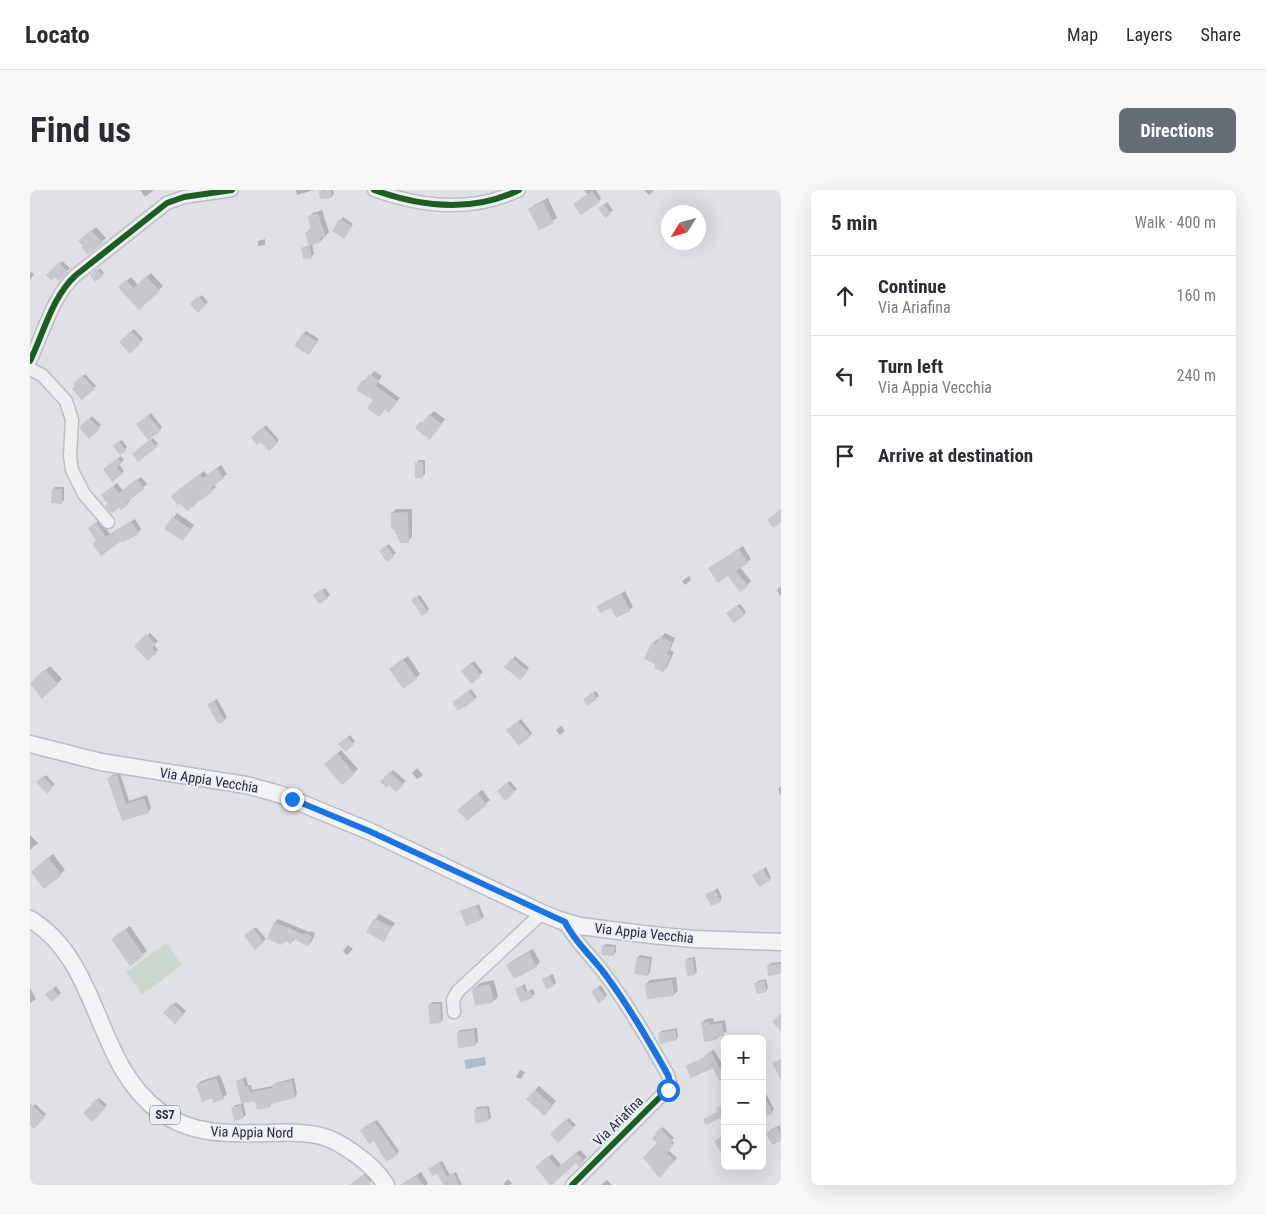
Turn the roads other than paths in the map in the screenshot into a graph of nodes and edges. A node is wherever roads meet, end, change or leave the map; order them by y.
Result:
1 (232, 190) edge
2 (374, 190) edge
3 (518, 190) edge
4 (30, 361) edge
5 (30, 369) edge
6 (108, 522) dead end
7 (30, 744) edge
8 (542, 913) junction
9 (30, 919) edge
10 (565, 922) junction
11 (781, 942) edge
12 (454, 1012) dead end
13 (386, 1185) edge
14 (572, 1185) edge

1 - 4 street
2 - 3 street
5 - 6 street
7 - 8 main road, Via Appia Vecchia
8 - 10 main road, Via Appia Vecchia
8 - 12 street
9 - 13 main road, Via Appia Nord / SS7
10 - 11 main road, Via Appia Vecchia
10 - 14 street, Via Ariafina

